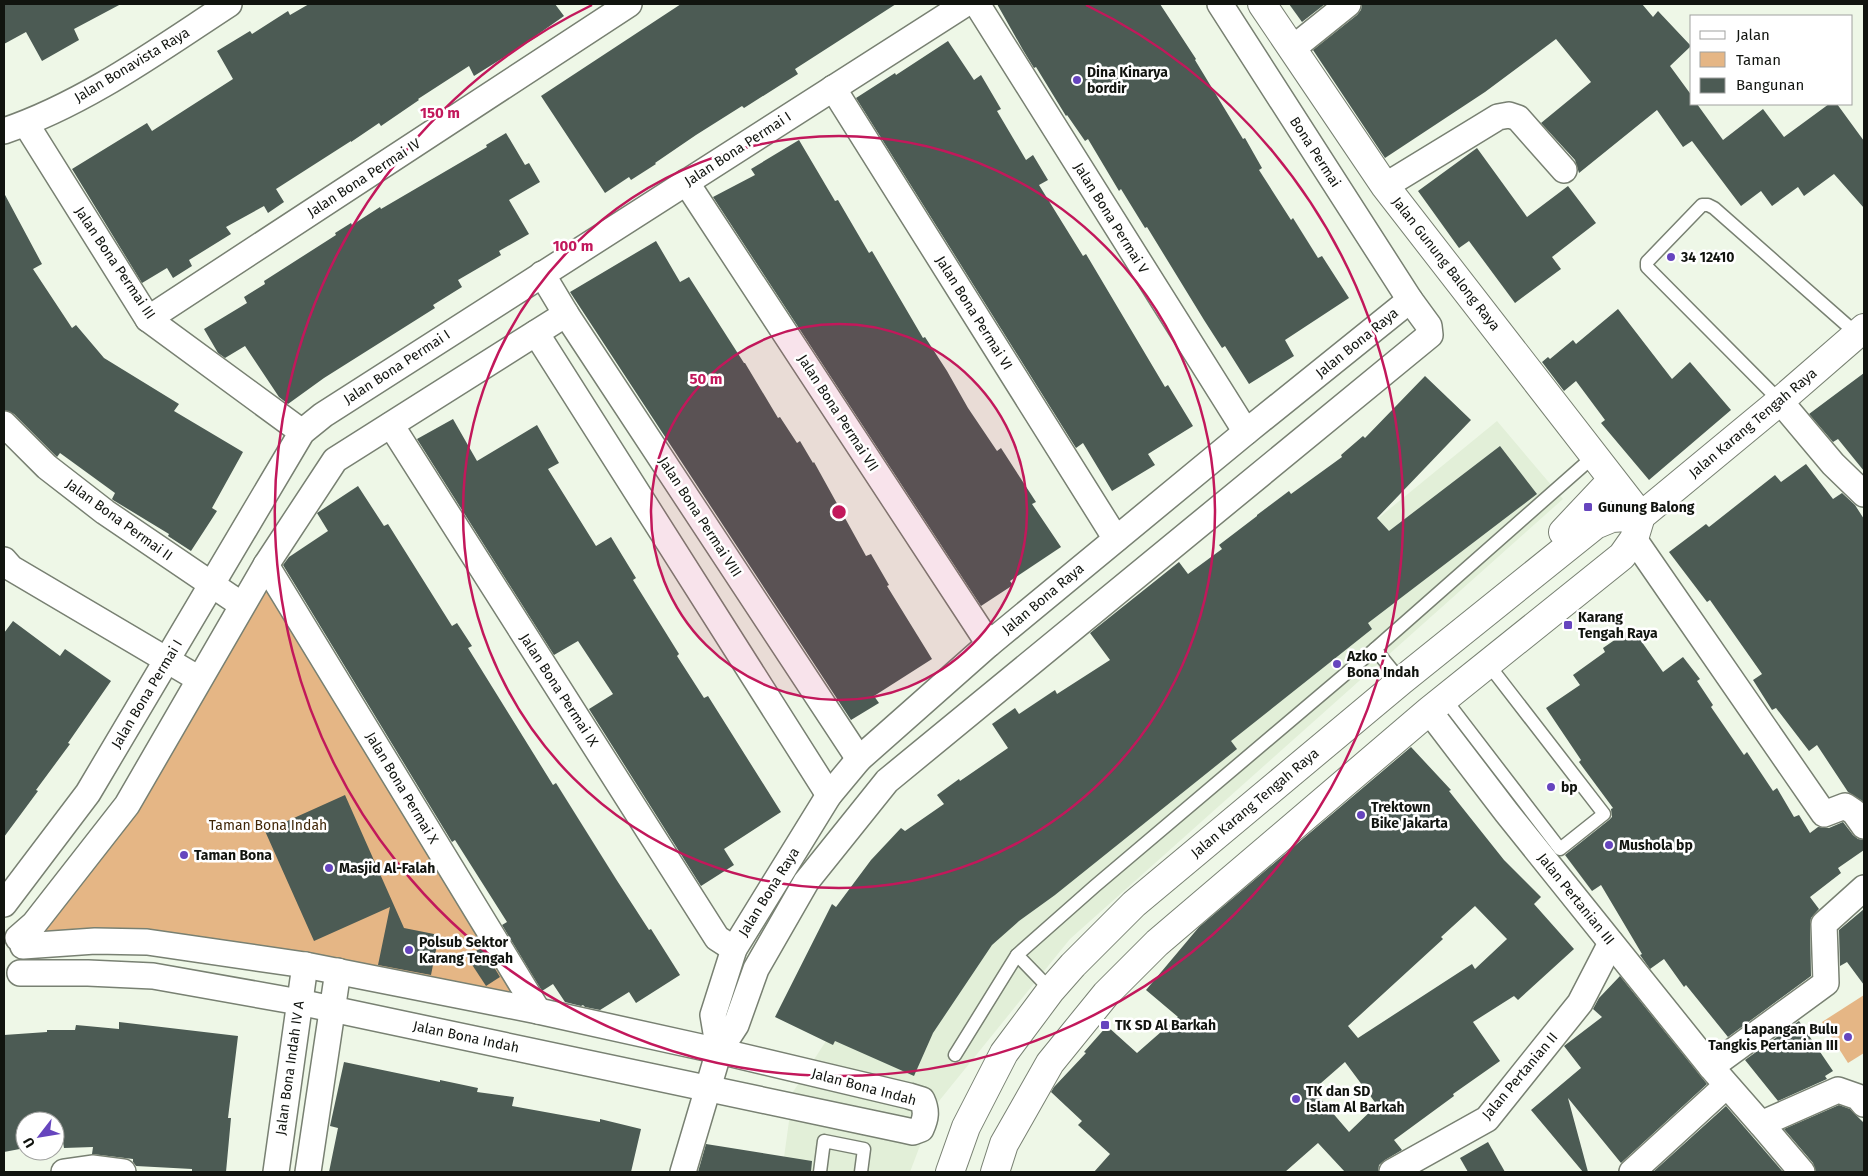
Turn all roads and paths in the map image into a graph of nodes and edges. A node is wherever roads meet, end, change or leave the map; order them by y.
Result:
1 (229, 4) edge
2 (629, 4) edge
3 (965, 4) edge
4 (977, 4) edge
5 (1220, 4) edge
6 (1262, 4) edge
7 (1348, 4) edge
8 (1292, 49) junction
9 (833, 88) junction
10 (15, 128) edge
11 (1564, 170) dead end
12 (686, 182) junction
13 (1385, 186) junction
14 (542, 274) junction
15 (1410, 300) junction
16 (566, 314) junction
17 (148, 319) junction
18 (1861, 331) edge
19 (536, 333) junction
20 (1780, 401) junction
21 (4, 424) edge
22 (391, 425) junction
23 (302, 432) junction
24 (1246, 432) junction
25 (1594, 456) junction
26 (1612, 480) junction
27 (1864, 494) edge
28 (1638, 528) junction
29 (1116, 539) junction
30 (266, 565) junction
31 (6, 568) edge
32 (1540, 569) junction
33 (212, 586) junction
34 (1506, 597) junction
35 (242, 605) junction
36 (1531, 630) junction
37 (989, 644) junction
38 (1375, 649) junction
39 (167, 660) junction
40 (1488, 664) junction
41 (199, 679) junction
42 (1401, 681) junction
43 (1437, 705) junction
44 (859, 759) junction
45 (829, 795) junction
46 (1864, 826) edge
47 (1864, 888) edge
48 (4, 904) edge
49 (15, 937) edge
50 (1611, 942) junction
51 (734, 949) junction
52 (1017, 955) junction
53 (305, 965) junction
54 (338, 971) junction
55 (12, 980) edge
56 (1051, 990) junction
57 (299, 1002) junction
58 (332, 1008) junction
59 (538, 1011) junction
60 (719, 1051) junction
61 (955, 1055) dead end
62 (1718, 1077) junction
63 (709, 1088) junction
64 (1864, 1104) edge
65 (1761, 1124) junction
66 (64, 1172) edge
67 (123, 1172) edge
68 (276, 1172) edge
69 (308, 1172) edge
70 (682, 1172) edge
71 (820, 1172) edge
72 (861, 1172) edge
73 (950, 1172) edge
74 (995, 1172) edge
75 (1392, 1172) edge
76 (1632, 1172) edge
77 (1802, 1172) edge

1 - 10 street, Jalan Bonavista Raya
2 - 17 street, Jalan Bona Permai IV
3 - 9 street, Jalan Bona Permai I
4 - 24 street, Jalan Bona Permai V
5 - 15 street, Bona Permai
6 - 8 main road, Jalan Gunung Balong Raya
7 - 8 street
8 - 13 main road, Jalan Gunung Balong Raya
9 - 12 street, Jalan Bona Permai I
9 - 29 street, Jalan Bona Permai VI
10 - 17 street, Jalan Bona Permai III
11 - 13 street
12 - 14 street, Jalan Bona Permai I
12 - 37 street, Jalan Bona Permai VII
13 - 25 main road, Jalan Gunung Balong Raya
14 - 16 street, Jalan Bona Permai VIII
14 - 23 street, Jalan Bona Permai I
15 - 24 street, Jalan Bona Raya
15 - 60 street, Jalan Bona Raya
16 - 19 street
16 - 44 street, Jalan Bona Permai VIII
17 - 23 street, Jalan Bona Permai III
18 - 20 main road, Jalan Karang Tengah Raya
18 - 20 lane
19 - 22 street
19 - 45 street
20 - 27 street
20 - 28 main road, Jalan Karang Tengah Raya
21 - 33 street, Jalan Bona Permai II
22 - 30 street
22 - 51 street, Jalan Bona Permai IX
23 - 33 street, Jalan Bona Permai I
24 - 29 street, Jalan Bona Raya
25 - 26 main road, Jalan Gunung Balong Raya
25 - 38 lane
26 - 28 main road, Jalan Gunung Balong Raya
26 - 32 main road
28 - 32 main road, Jalan Karang Tengah Raya
28 - 36 main road, Jalan Karang Tengah Raya
28 - 46 street
29 - 37 street, Jalan Bona Raya
30 - 35 street
30 - 59 street, Jalan Bona Permai X
31 - 39 street
32 - 34 main road, Jalan Karang Tengah Raya
33 - 35 street, Jalan Bona Permai II
33 - 39 street, Jalan Bona Permai I
34 - 36 main road
34 - 42 main road, Jalan Karang Tengah Raya
35 - 41 street
36 - 40 main road, Jalan Karang Tengah Raya
37 - 44 street, Jalan Bona Raya
38 - 42 lane
38 - 52 lane
39 - 41 street
39 - 48 street, Jalan Bona Permai I
40 - 43 main road, Jalan Karang Tengah Raya
40 - 43 lane
41 - 49 street
42 - 56 main road, Jalan Karang Tengah Raya
43 - 50 street, Jalan Pertanian III
43 - 74 main road, Jalan Karang Tengah Raya
44 - 45 street, Jalan Bona Raya
45 - 51 street, Jalan Bona Raya
47 - 62 street
49 - 53 street, Jalan Bona Indah
49 - 55 street
50 - 62 street, Jalan Pertanian III
50 - 75 street, Jalan Pertanian II
51 - 60 street, Jalan Bona Raya
52 - 56 lane
52 - 61 lane
53 - 54 street, Jalan Bona Indah
53 - 57 street, Jalan Bona Indah IV A
54 - 58 street
54 - 59 street, Jalan Bona Indah
55 - 57 street, Jalan Bona Indah
56 - 73 main road, Jalan Karang Tengah Raya
57 - 58 street, Jalan Bona Indah
57 - 68 street, Jalan Bona Indah IV A
58 - 63 street, Jalan Bona Indah
58 - 69 street
59 - 60 street, Jalan Bona Indah
60 - 63 street, Jalan Bona Raya
60 - 63 street, Jalan Bona Indah
62 - 65 street, Jalan Pertanian III
62 - 76 street
63 - 70 street, Jalan Bona Raya
64 - 65 street
65 - 77 street, Jalan Pertanian III
66 - 67 street
71 - 72 lane

